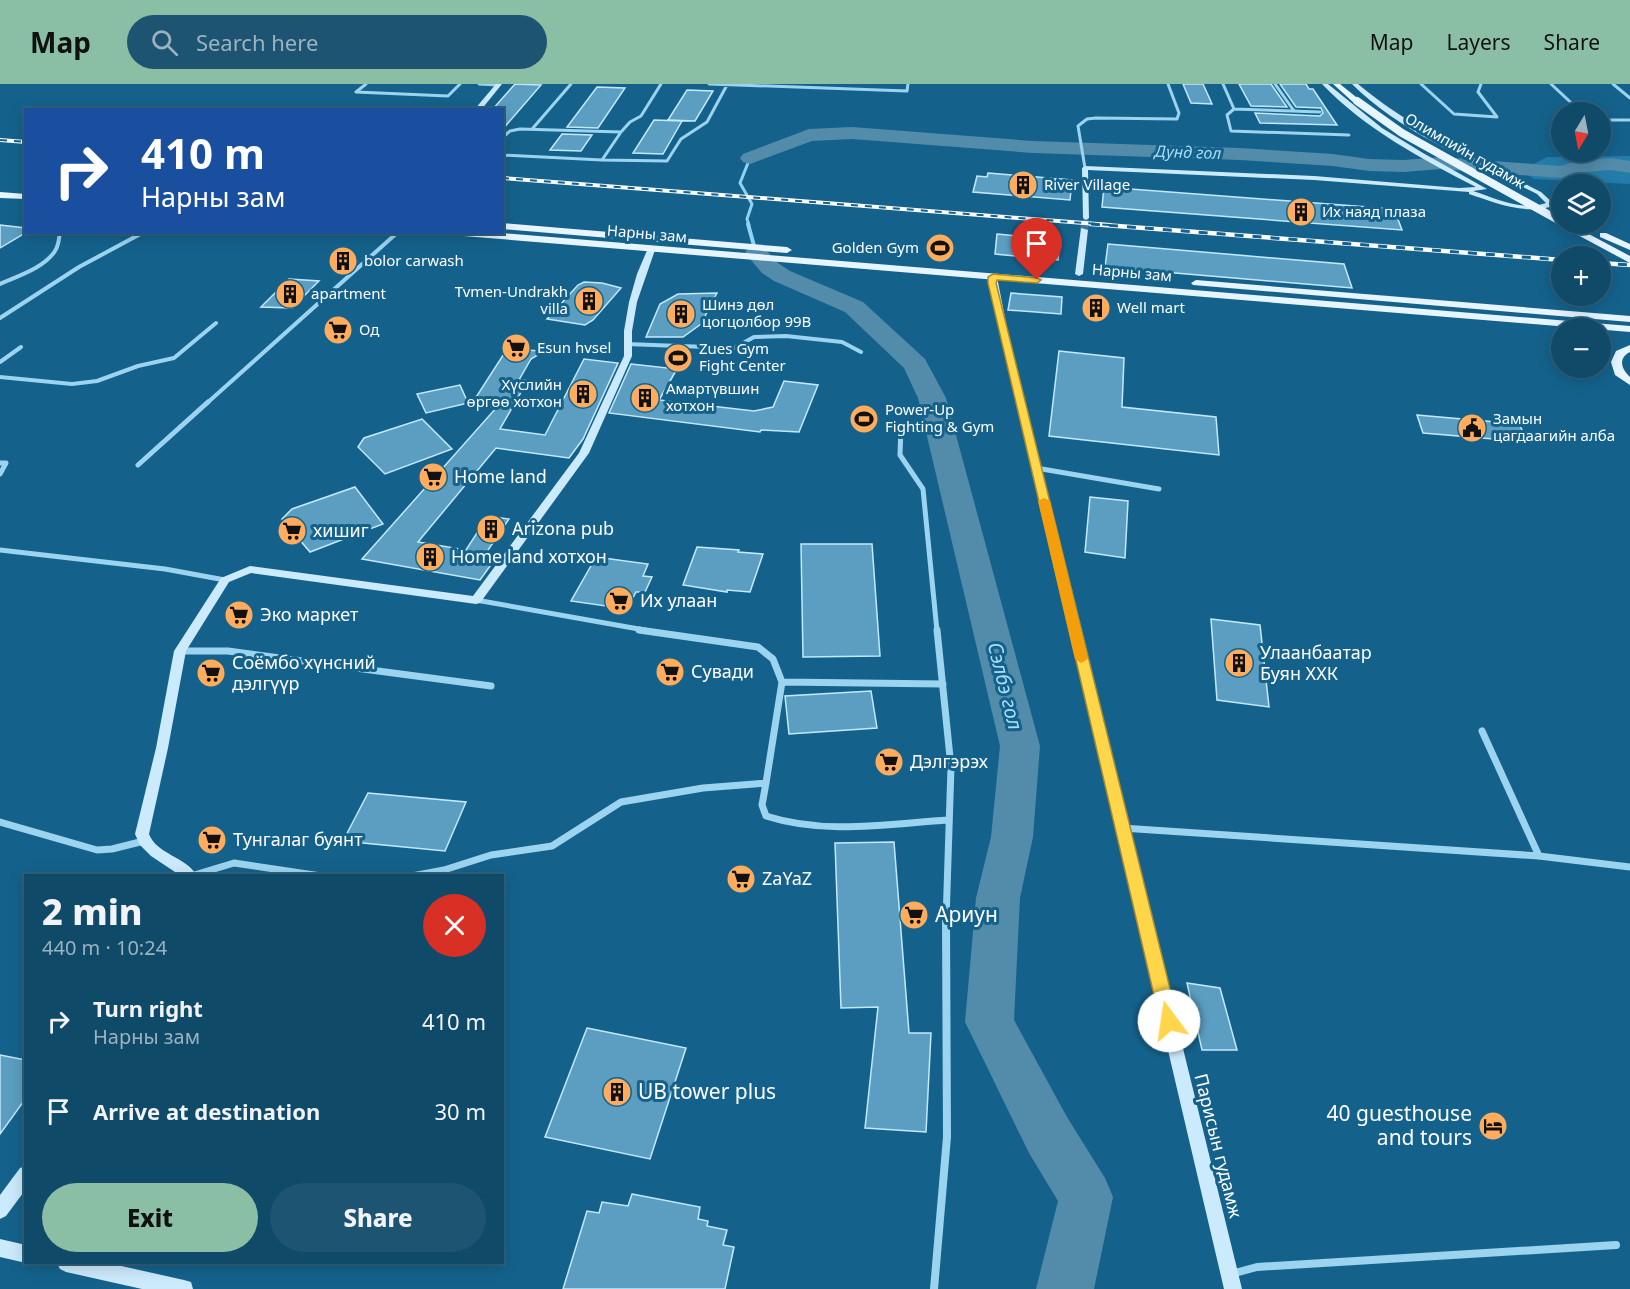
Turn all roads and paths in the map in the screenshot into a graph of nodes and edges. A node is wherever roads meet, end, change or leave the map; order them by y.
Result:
1 (366, 84) edge
2 (460, 84) edge
3 (479, 84) edge
4 (572, 84) edge
5 (661, 84) edge
6 (709, 84) edge
7 (908, 84) edge
8 (1168, 84) edge
9 (1223, 84) edge
10 (1275, 84) edge
11 (1325, 84) edge
12 (1336, 84) edge
13 (1355, 84) edge
14 (1421, 84) edge
15 (1481, 84) edge
16 (1551, 84) edge
17 (1613, 84) edge
18 (499, 85) edge
19 (727, 85) edge
20 (755, 85) edge
21 (831, 86) edge
22 (1630, 98) edge
23 (1570, 102) edge
24 (479, 108) edge
25 (1234, 109) junction
26 (1294, 111) junction
27 (1320, 112) dead end
28 (1611, 120) edge
29 (1630, 120) edge
30 (533, 128) junction
31 (621, 132) junction
32 (1349, 135) dead end
33 (504, 137) edge
34 (504, 155) edge
35 (602, 160) junction
36 (1084, 165) junction
37 (1443, 189) junction
38 (1483, 189) junction
39 (0, 195) edge
40 (24, 197) edge
41 (1516, 197) junction
42 (1509, 205) junction
43 (1551, 212) edge
44 (1551, 216) edge
45 (1086, 218) tunnel mouth
46 (504, 226) edge
47 (1084, 230) tunnel mouth
48 (60, 234) edge
49 (140, 234) edge
50 (396, 234) edge
51 (473, 234) edge
52 (1583, 234) edge
53 (1600, 234) edge
54 (1630, 247) edge
55 (651, 250) junction
56 (812, 257) junction
57 (1630, 260) edge
58 (1079, 274) junction
59 (993, 277) junction
60 (0, 284) edge
61 (1300, 291) junction
62 (1276, 295) junction
63 (1308, 303) junction
64 (0, 318) edge
65 (1630, 319) edge
66 (216, 323) dead end
67 (1630, 329) edge
68 (626, 344) junction
69 (21, 347) dead end
70 (1630, 348) edge
71 (861, 352) dead end
72 (0, 362) edge
73 (0, 377) edge
74 (1630, 382) edge
75 (901, 426) dead end
76 (0, 463) edge
77 (138, 465) dead end
78 (1036, 468) junction
79 (0, 474) edge
80 (1159, 489) dead end
81 (0, 550) edge
82 (225, 580) junction
83 (476, 600) junction
84 (180, 651) junction
85 (782, 682) junction
86 (943, 684) junction
87 (491, 686) dead end
88 (1482, 730) dead end
89 (766, 783) junction
90 (948, 820) junction
91 (0, 822) edge
92 (1121, 828) junction
93 (144, 841) junction
94 (1539, 856) junction
95 (1630, 867) edge
96 (189, 874) edge
97 (198, 874) edge
98 (308, 874) edge
99 (423, 874) edge
100 (24, 1177) edge
101 (0, 1210) edge
102 (1616, 1245) dead end
103 (0, 1248) edge
104 (24, 1254) edge
105 (69, 1264) edge
106 (1231, 1274) junction
107 (130, 1283) edge
108 (184, 1289) edge
109 (933, 1289) edge
110 (1233, 1289) edge

1 - 2 street
3 - 18 street
4 - 30 street
5 - 31 street
6 - 19 street
7 - 21 street
8 - 36 street
9 - 25 street
10 - 26 street
11 - 38 street
12 - 41 main road, Олимпийн гудамж, bridge
13 - 42 street
14 - 15 street
16 - 23 street
17 - 22 street
18 - 24 street
19 - 20 street
19 - 35 street
20 - 21 street
25 - 26 street
25 - 32 street
26 - 27 street
28 - 29 street
30 - 31 street
30 - 33 street
31 - 35 street
34 - 35 street
36 - 37 street
36 - 45 street
37 - 38 street
37 - 42 street
38 - 42 street
39 - 40 main road
41 - 43 main road, bridge
41 - 44 main road, Олимпийн гудамж, bridge
46 - 56 main road, Нарны зам
47 - 58 street
48 - 60 street
49 - 64 street
50 - 77 street
51 - 55 main road, Нарны зам
52 - 57 main road, Олимпийн гудамж
53 - 54 main road
55 - 56 main road, Нарны зам
55 - 68 street
56 - 58 main road, Нарны зам
56 - 59 main road, Нарны зам
58 - 62 main road, Нарны зам
59 - 62 main road, Нарны зам
59 - 78 street, Парисын гудамж
61 - 62 main road, Нарны зам
61 - 63 main road
61 - 65 main road, Нарны зам
62 - 63 main road, Нарны зам
63 - 67 main road, Нарны зам
66 - 73 street
68 - 71 street
68 - 83 street
69 - 72 street
70 - 74 main road
75 - 86 street
76 - 79 street
78 - 80 street
78 - 92 street, Парисын гудамж
81 - 82 street
82 - 83 street
82 - 84 street
83 - 85 street
84 - 87 street
84 - 93 street
85 - 86 street
85 - 89 street
86 - 90 street
88 - 94 street
89 - 90 street
89 - 99 street
90 - 109 street
91 - 93 street
92 - 94 street
92 - 106 street, Парисын гудамж
93 - 96 street
94 - 95 street
97 - 98 street
100 - 101 street
102 - 106 street
103 - 104 street
105 - 107 street
106 - 110 street, Парисын гудамж
107 - 108 street

